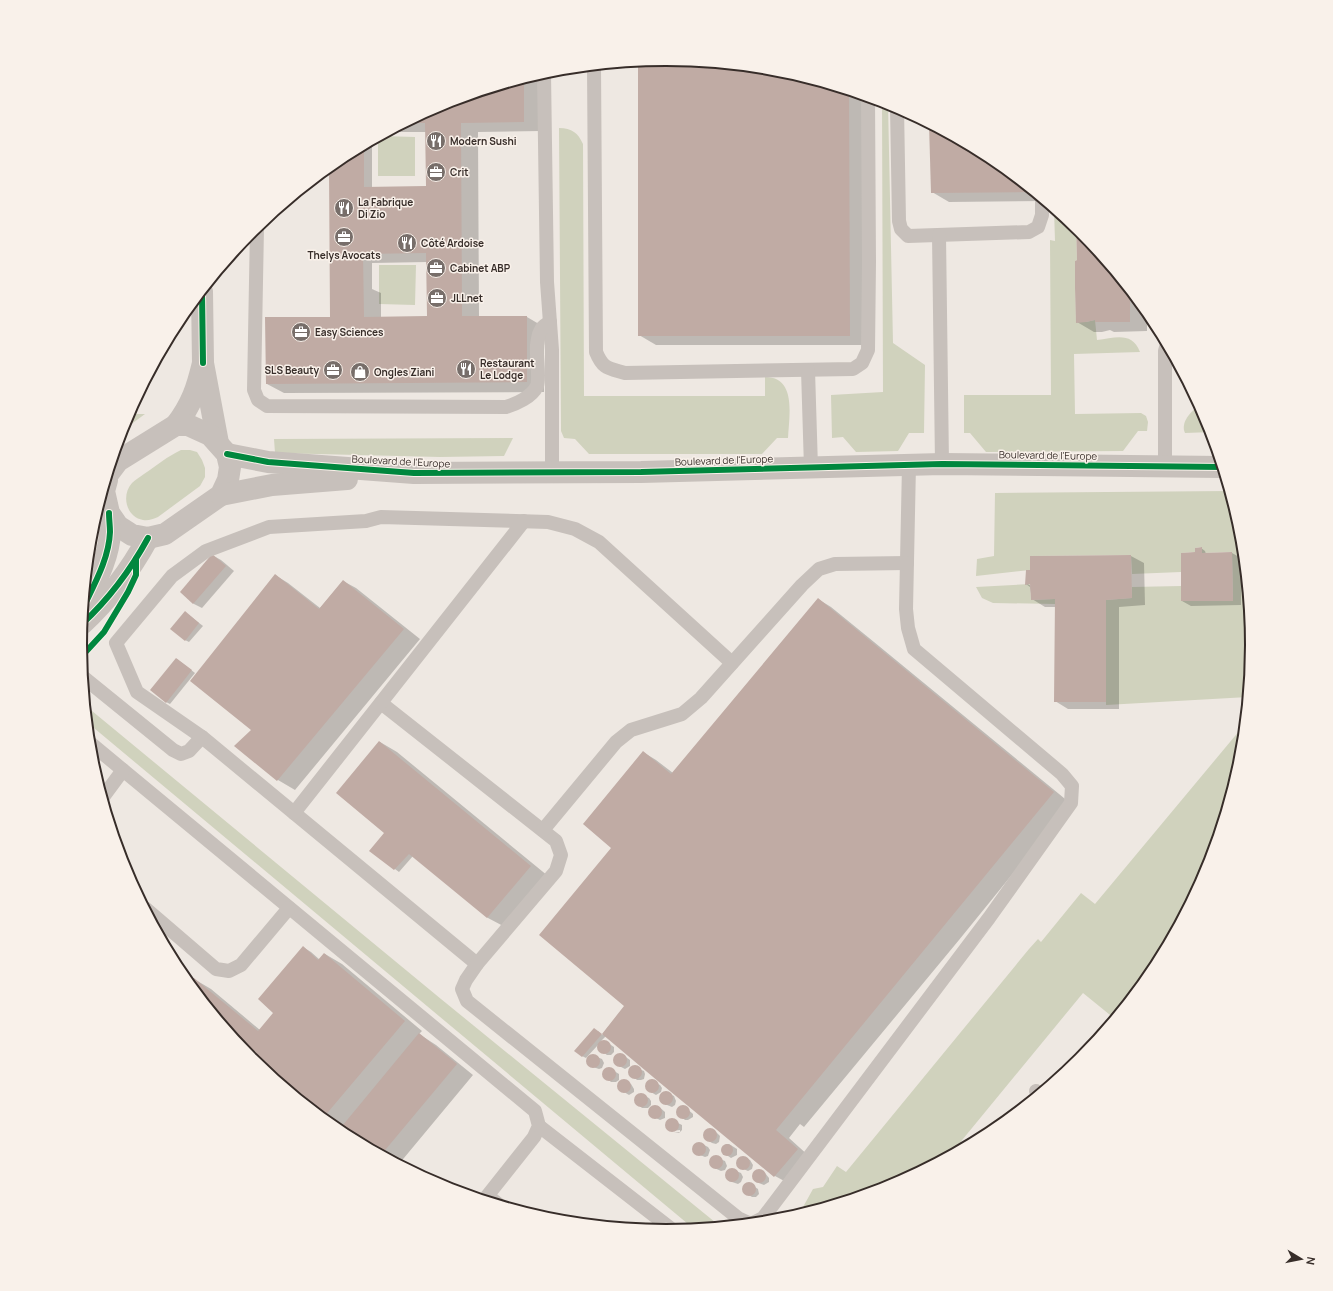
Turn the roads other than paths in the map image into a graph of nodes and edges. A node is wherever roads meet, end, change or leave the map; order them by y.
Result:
1 (594, 71) edge
2 (544, 79) edge
3 (868, 103) edge
4 (897, 114) edge
5 (1042, 204) edge
6 (939, 235) junction
7 (257, 236) edge
8 (202, 300) edge
9 (550, 322) junction
10 (1165, 351) edge
11 (203, 363) junction
12 (808, 370) junction
13 (176, 425) junction
14 (222, 448) junction
15 (117, 462) edge
16 (942, 464) junction
17 (910, 465) junction
18 (1165, 467) junction
19 (1217, 467) edge
20 (811, 468) junction
21 (414, 473) junction
22 (552, 473) junction
23 (221, 495) junction
24 (105, 505) edge
25 (524, 521) junction
26 (148, 538) junction
27 (907, 563) junction
28 (89, 595) edge
29 (88, 619) edge
30 (732, 663) junction
31 (88, 681) edge
32 (381, 703) junction
33 (202, 737) junction
34 (96, 747) edge
35 (123, 770) junction
36 (106, 792) edge
37 (294, 813) junction
38 (543, 830) junction
39 (289, 908) junction
40 (155, 917) edge
41 (477, 964) junction
42 (539, 1126) junction
43 (492, 1197) edge
44 (764, 1217) edge
45 (742, 1220) edge
46 (666, 1225) edge

1 - 12 lane
2 - 9 lane
3 - 12 lane
4 - 6 lane
5 - 6 lane
6 - 16 lane
7 - 9 lane
8 - 11 street
9 - 22 lane
10 - 18 lane
11 - 13 street
11 - 14 street
12 - 20 lane
13 - 14 street
13 - 15 street
14 - 21 street, Boulevard de l'Europe
14 - 23 street
16 - 17 street, Boulevard de l'Europe
16 - 18 street, Boulevard de l'Europe
17 - 20 street, Boulevard de l'Europe
17 - 27 lane
18 - 19 street, Boulevard de l'Europe
20 - 22 street, Boulevard de l'Europe
21 - 22 street, Boulevard de l'Europe
21 - 23 street, Boulevard de l'Europe
23 - 26 street
24 - 26 street
24 - 28 street
25 - 30 lane
25 - 32 lane
25 - 33 lane
26 - 29 street
27 - 30 lane
27 - 44 lane
30 - 38 lane
31 - 33 lane
32 - 37 lane
32 - 38 lane
33 - 37 lane
34 - 35 lane
35 - 36 lane
35 - 39 lane
37 - 41 lane
38 - 41 lane
39 - 40 lane
39 - 42 lane
41 - 45 lane
42 - 43 lane
42 - 46 lane

